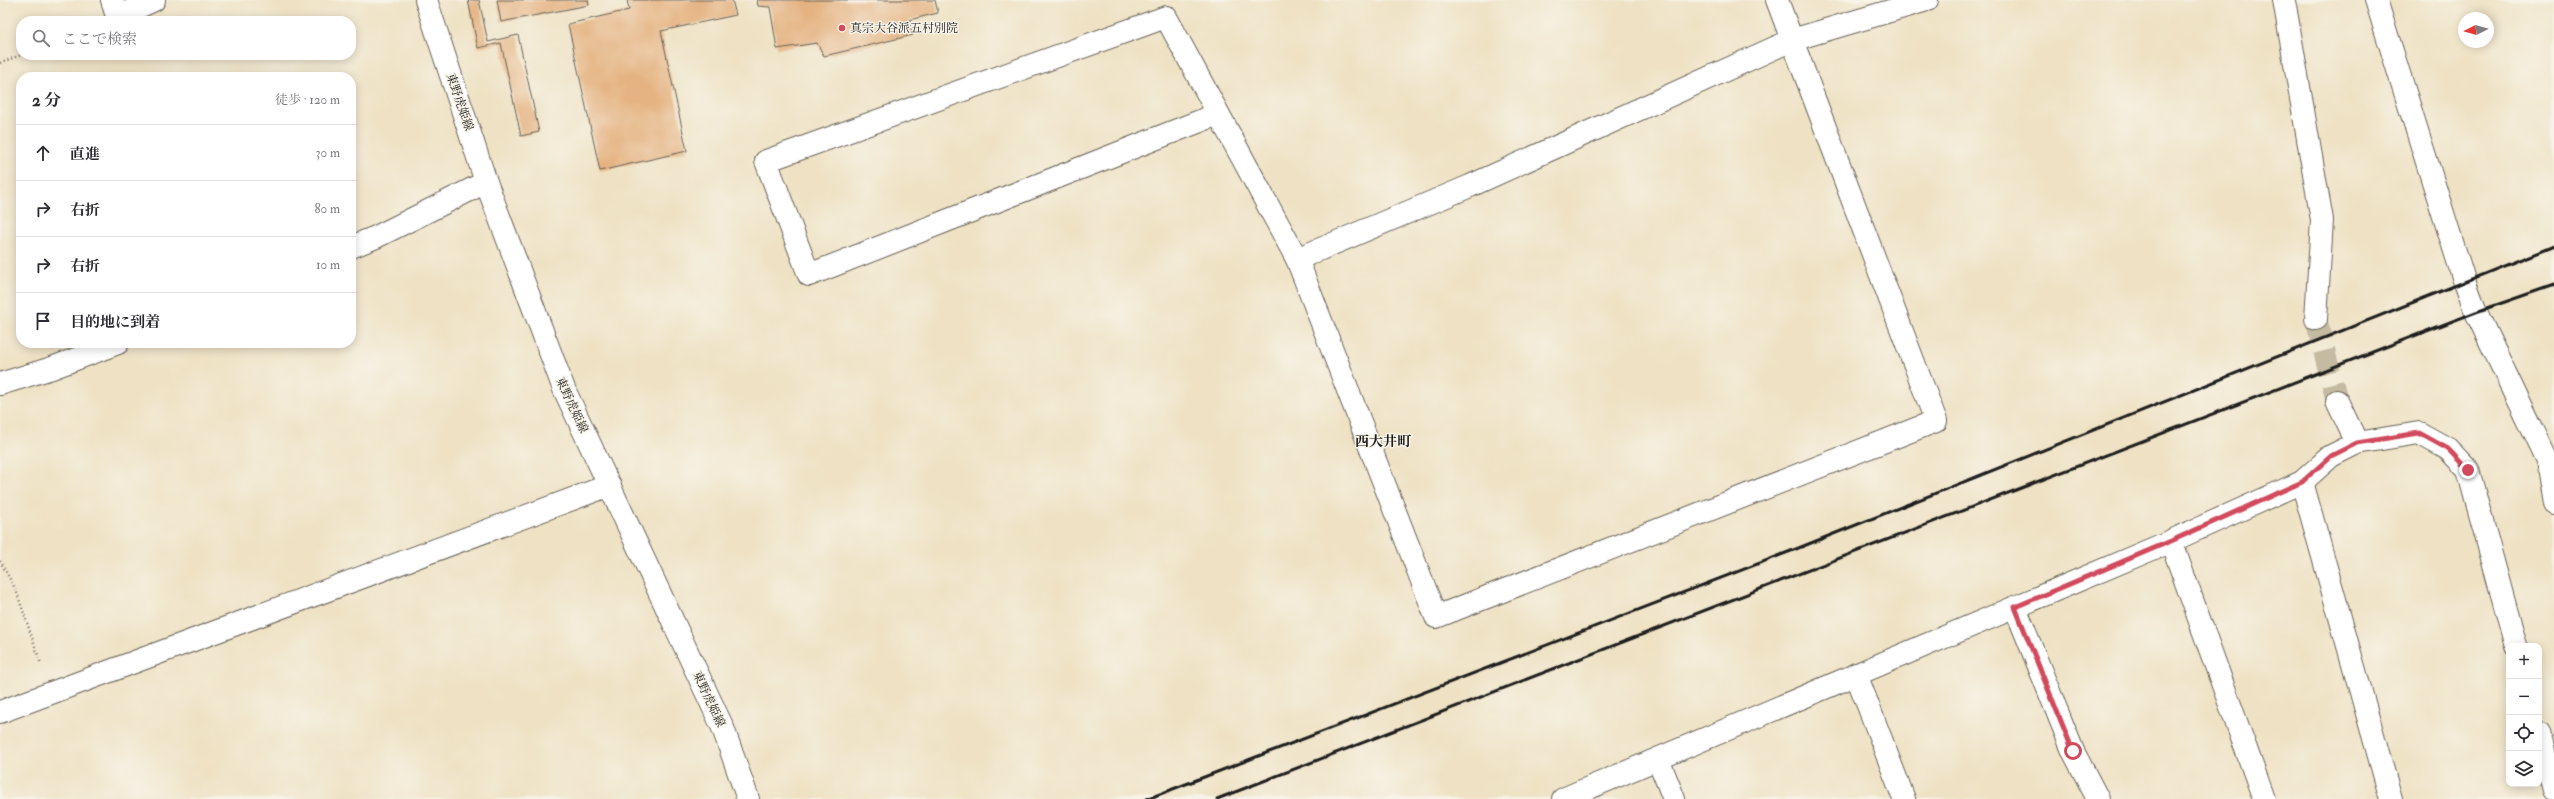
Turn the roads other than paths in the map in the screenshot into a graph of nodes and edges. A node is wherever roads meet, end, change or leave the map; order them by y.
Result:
1 (112, 0) edge
2 (154, 0) edge
3 (426, 0) edge
4 (1777, 0) edge
5 (1927, 0) edge
6 (2284, 0) edge
7 (2376, 0) edge
8 (117, 16) edge
9 (119, 16) edge
10 (1792, 40) junction
11 (1218, 114) junction
12 (486, 182) junction
13 (356, 244) edge
14 (1297, 259) junction
15 (2316, 319) tunnel mouth
16 (104, 348) edge
17 (0, 384) edge
18 (2337, 401) tunnel mouth
19 (2357, 443) junction
20 (2550, 466) edge
21 (2302, 482) junction
22 (610, 485) junction
23 (2554, 504) edge
24 (2171, 541) junction
25 (2015, 607) junction
26 (2515, 643) edge
27 (1856, 674) junction
28 (0, 712) edge
29 (2542, 744) edge
30 (1658, 759) junction
31 (2554, 789) edge
32 (748, 799) edge
33 (1563, 799) edge
34 (1674, 799) edge
35 (1904, 799) edge
36 (2098, 799) edge
37 (2264, 799) edge
38 (2391, 799) edge

1 - 8 street
2 - 9 street
3 - 12 street, 東野虎姫線
4 - 10 street
5 - 10 street
6 - 15 street
7 - 20 street
10 - 14 street
10 - 14 street
11 - 11 street
11 - 14 street
12 - 13 street
12 - 22 street, 東野虎姫線
16 - 17 street
18 - 19 street
19 - 21 street
19 - 26 street
20 - 23 street
21 - 24 street
21 - 38 street
22 - 28 street
22 - 32 street, 東野虎姫線
24 - 25 street
24 - 37 street
25 - 27 street
25 - 36 street
27 - 30 street
27 - 35 street
29 - 31 street
30 - 33 street
30 - 34 street

